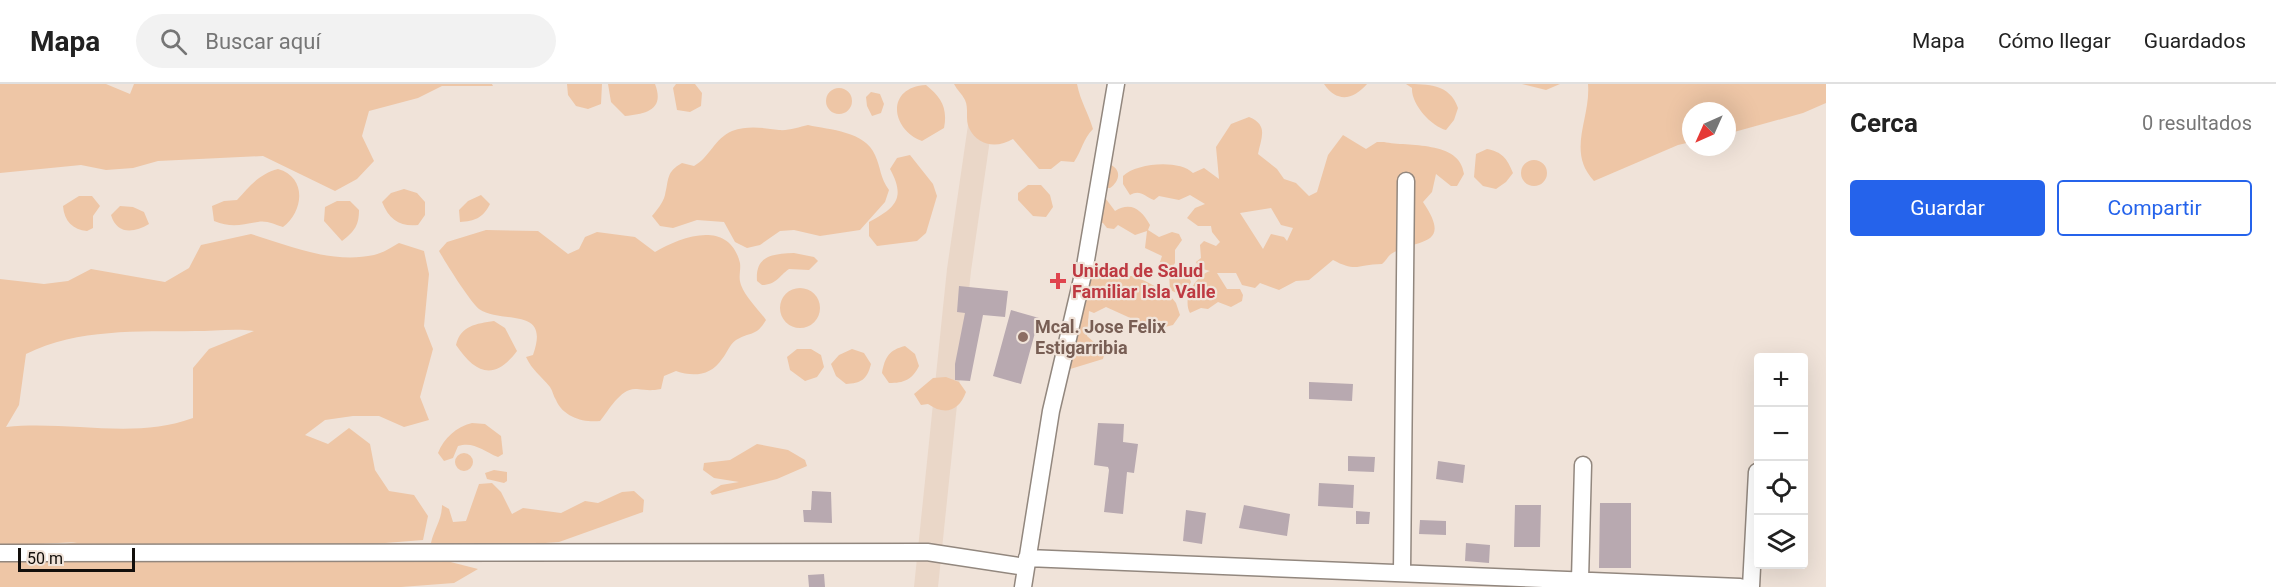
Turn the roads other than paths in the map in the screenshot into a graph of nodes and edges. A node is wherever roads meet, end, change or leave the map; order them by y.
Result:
1 (1116, 84) edge
2 (1407, 181) dead end
3 (1583, 465) dead end
4 (1755, 515) edge
5 (0, 553) edge
6 (1027, 563) junction
7 (1402, 572) junction
8 (1580, 580) junction
9 (1023, 587) edge
10 (1740, 587) edge
11 (1751, 587) edge

1 - 6 street
2 - 7 street
3 - 8 street
4 - 11 street
5 - 6 street
6 - 7 street
6 - 9 street
7 - 8 street
8 - 10 street

